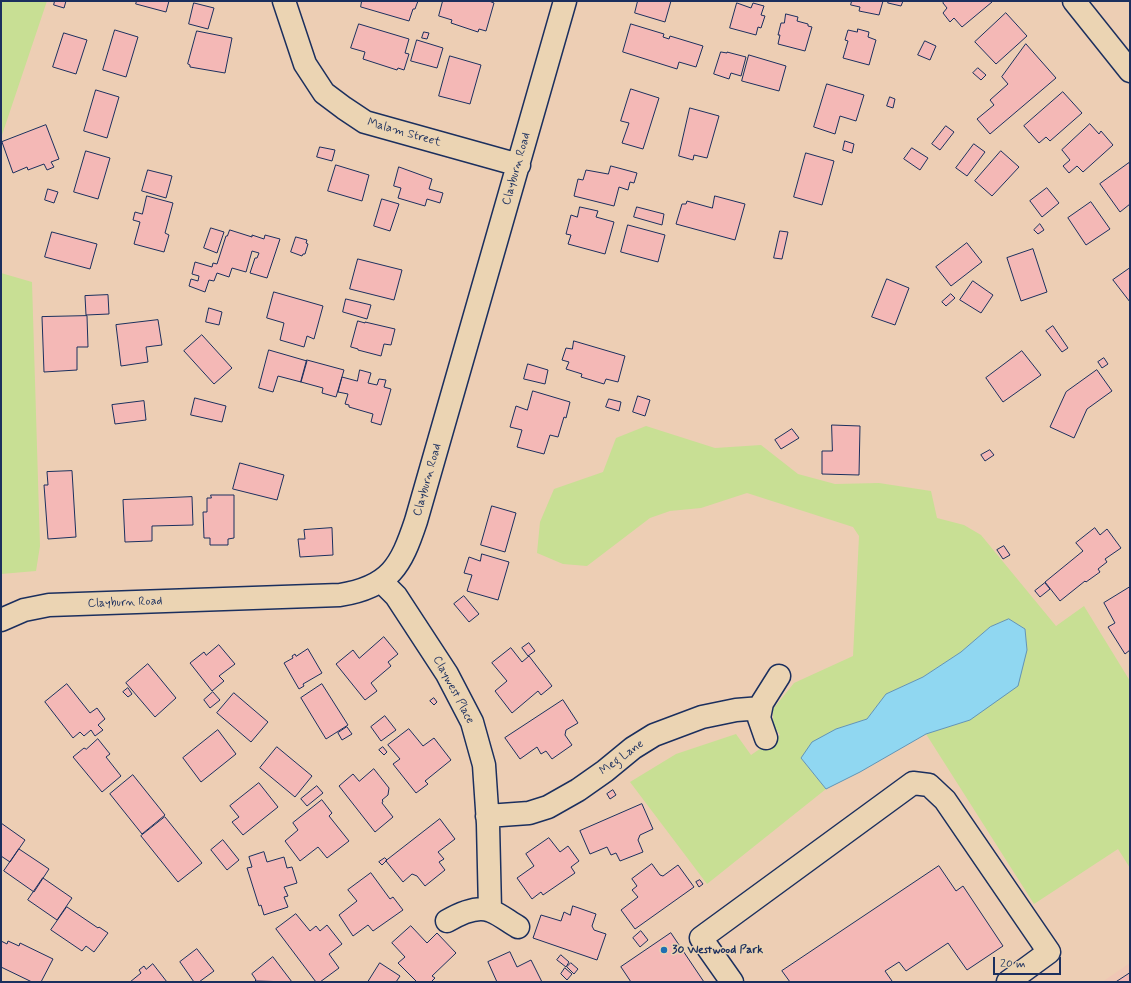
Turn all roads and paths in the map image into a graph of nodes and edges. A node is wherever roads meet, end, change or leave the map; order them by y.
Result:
1 (284, 1) edge
2 (565, 1) edge
3 (1074, 1) edge
4 (1130, 70) edge
5 (519, 165) junction
6 (381, 581) junction
7 (1, 620) edge
8 (779, 676) dead end
9 (761, 708) junction
10 (766, 738) dead end
11 (487, 816) junction
12 (490, 910) junction
13 (447, 921) dead end
14 (518, 927) dead end
15 (732, 982) edge
16 (1008, 982) edge

1 - 5 street, Malam Street
2 - 5 street, Clayburn Road
3 - 4 street
5 - 6 street, Clayburn Road
6 - 7 street, Clayburn Road
6 - 11 street, Claywest Place
8 - 9 street
9 - 10 street
9 - 11 street, Meg Lane
11 - 12 street, Claywest Place
12 - 13 street
12 - 14 street
15 - 16 street

